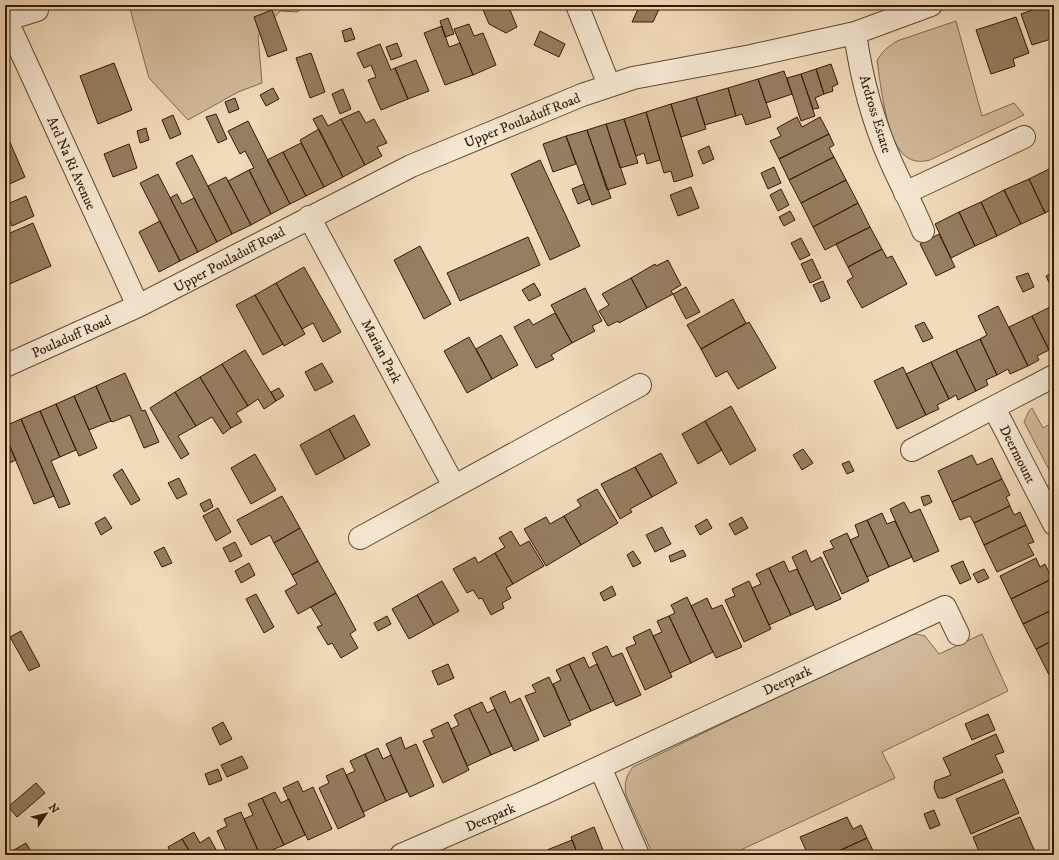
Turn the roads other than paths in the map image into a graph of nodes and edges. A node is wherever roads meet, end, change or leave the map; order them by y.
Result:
1 (577, 5) edge
2 (931, 5) edge
3 (37, 10) dead end
4 (6, 20) edge
5 (855, 33) junction
6 (609, 85) junction
7 (1024, 137) dead end
8 (905, 193) junction
9 (309, 217) junction
10 (923, 231) dead end
11 (138, 306) junction
12 (5, 366) edge
13 (1054, 376) edge
14 (640, 385) dead end
15 (994, 408) junction
16 (912, 450) dead end
17 (454, 486) junction
18 (1054, 522) edge
19 (360, 538) dead end
20 (958, 634) dead end
21 (600, 767) junction
22 (401, 855) edge
23 (638, 855) edge

1 - 6 street
2 - 5 street, Upper Pouladuff Road
3 - 4 street, Ard Na Ri Avenue
4 - 11 street, Ard Na Ri Avenue
5 - 6 street, Upper Pouladuff Road
5 - 8 street, Ardross Estate
6 - 9 street, Upper Pouladuff Road
7 - 8 street
8 - 10 street, Ardross Estate
9 - 11 street, Upper Pouladuff Road
9 - 17 street, Marian Park
11 - 12 street, Pouladuff Road
13 - 15 street, Deermount
14 - 17 street
15 - 16 street, Deermount
15 - 18 street, Deermount
17 - 19 street
20 - 21 street, Deerpark
21 - 22 street, Deerpark
21 - 23 street

